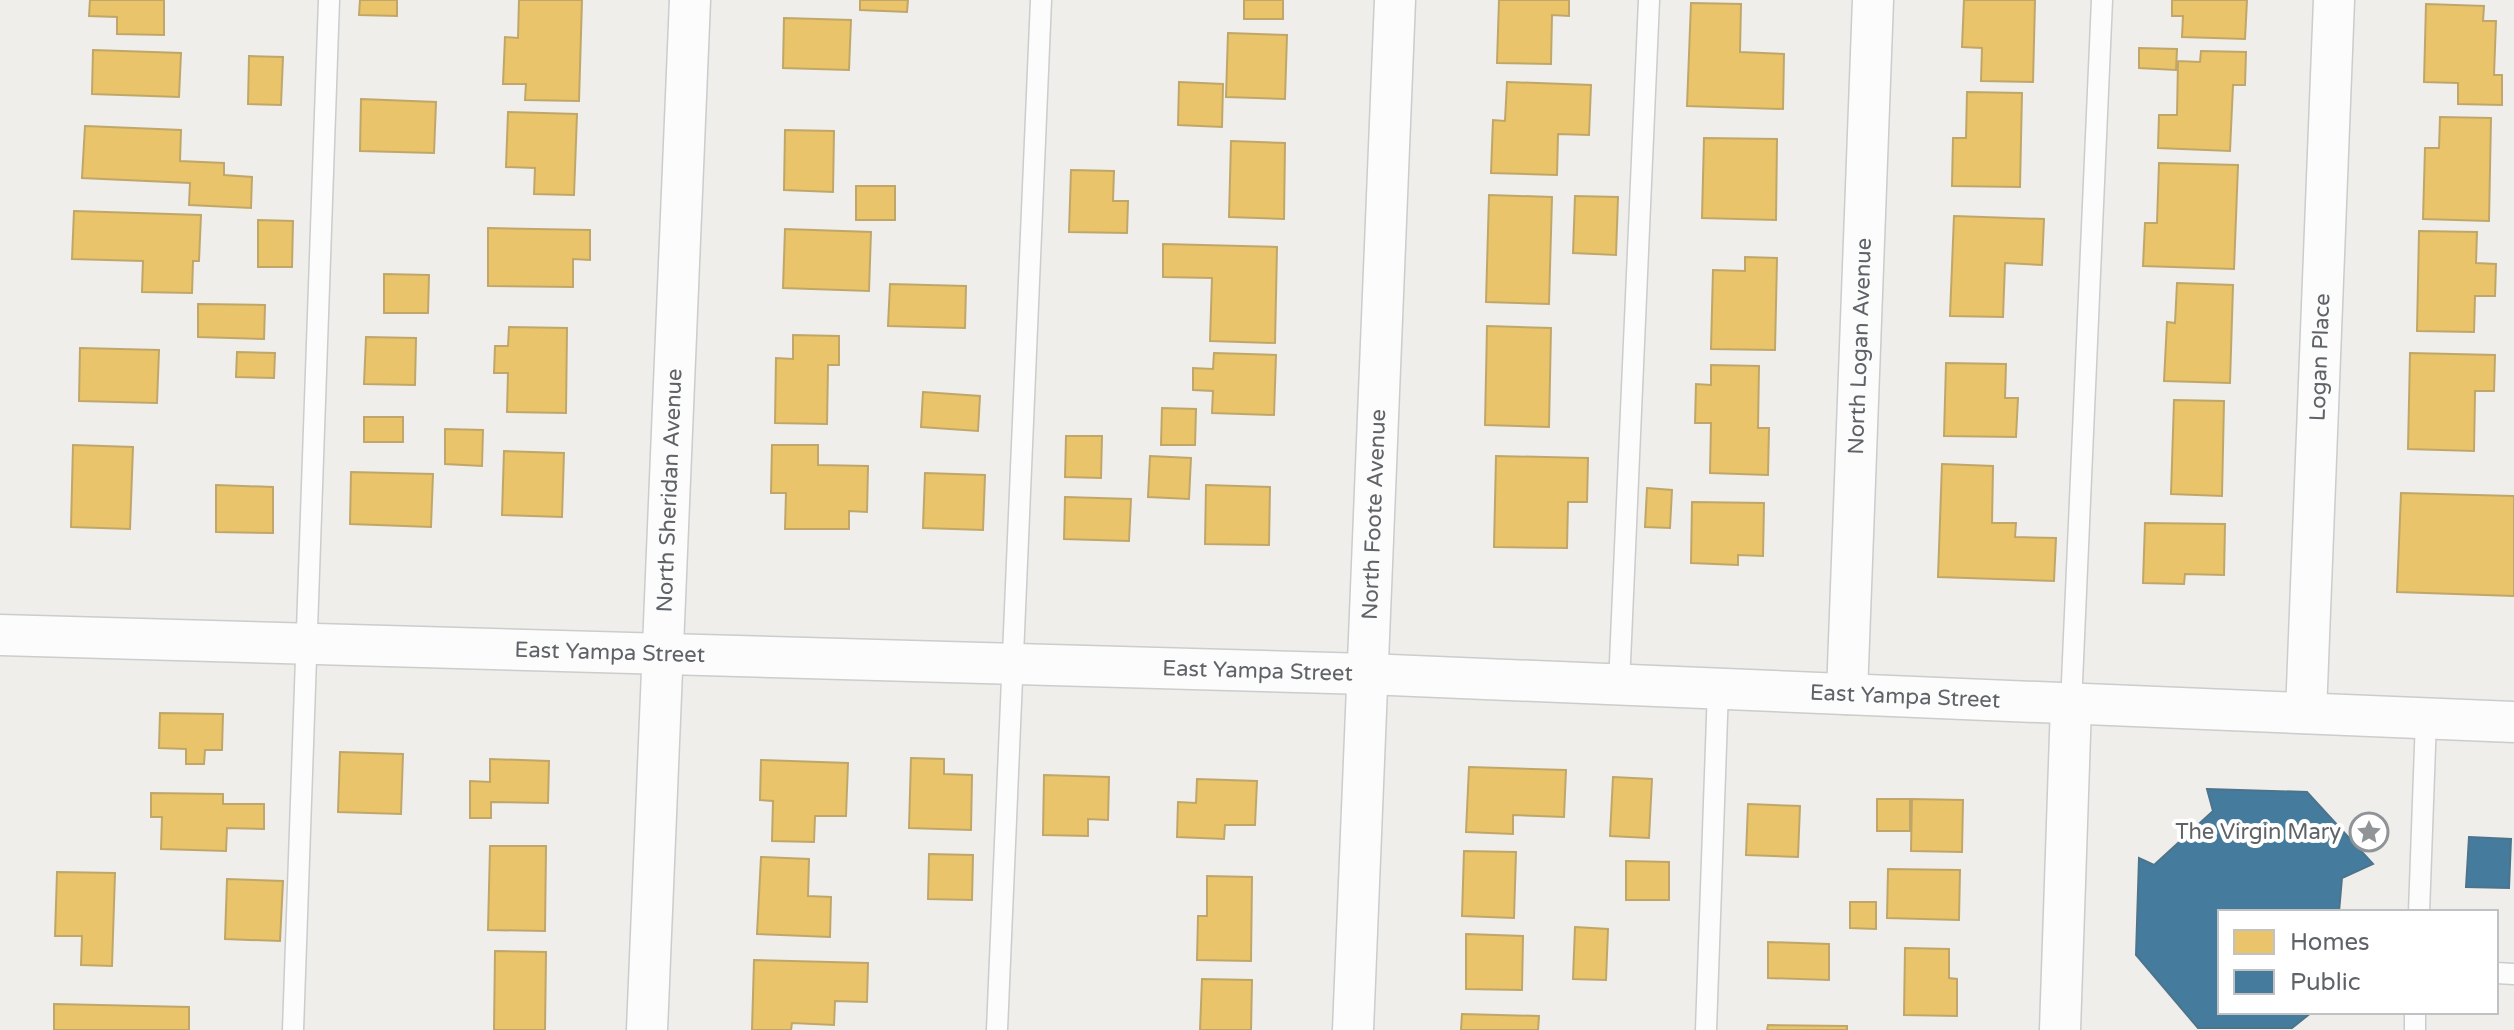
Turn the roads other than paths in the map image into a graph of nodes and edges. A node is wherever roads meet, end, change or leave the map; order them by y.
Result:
1 (329, 0) edge
2 (690, 0) edge
3 (1041, 0) edge
4 (1395, 0) edge
5 (1649, 0) edge
6 (1873, 0) edge
7 (2102, 0) edge
8 (2334, 0) edge
9 (0, 635) edge
10 (307, 646) junction
11 (664, 652) junction
12 (1010, 663) junction
13 (1367, 674) junction
14 (1619, 685) junction
15 (1718, 689) junction
16 (1847, 694) junction
17 (2071, 705) junction
18 (2306, 713) junction
19 (2426, 719) junction
20 (2514, 722) edge
21 (2419, 910) edge
22 (293, 1030) edge
23 (647, 1030) edge
24 (997, 1030) edge
25 (1353, 1030) edge
26 (1706, 1030) edge
27 (2060, 1030) edge

1 - 10 lane
2 - 11 street, North Sheridan Avenue
3 - 12 lane
4 - 13 street, North Foote Avenue
5 - 14 lane
6 - 16 street, North Logan Avenue
7 - 17 lane
8 - 18 street, Logan Place
9 - 10 street, East Yampa Street
10 - 11 street, East Yampa Street
10 - 22 lane
11 - 12 street, East Yampa Street
11 - 23 street, North Sheridan Avenue
12 - 13 street, East Yampa Street
12 - 24 lane
13 - 14 street, East Yampa Street
13 - 25 street, North Foote Avenue
14 - 15 street, East Yampa Street
15 - 16 street, East Yampa Street
15 - 26 lane
16 - 17 street, East Yampa Street
17 - 18 street, East Yampa Street
17 - 27 street
18 - 19 street, East Yampa Street
19 - 20 street, East Yampa Street
19 - 21 lane

